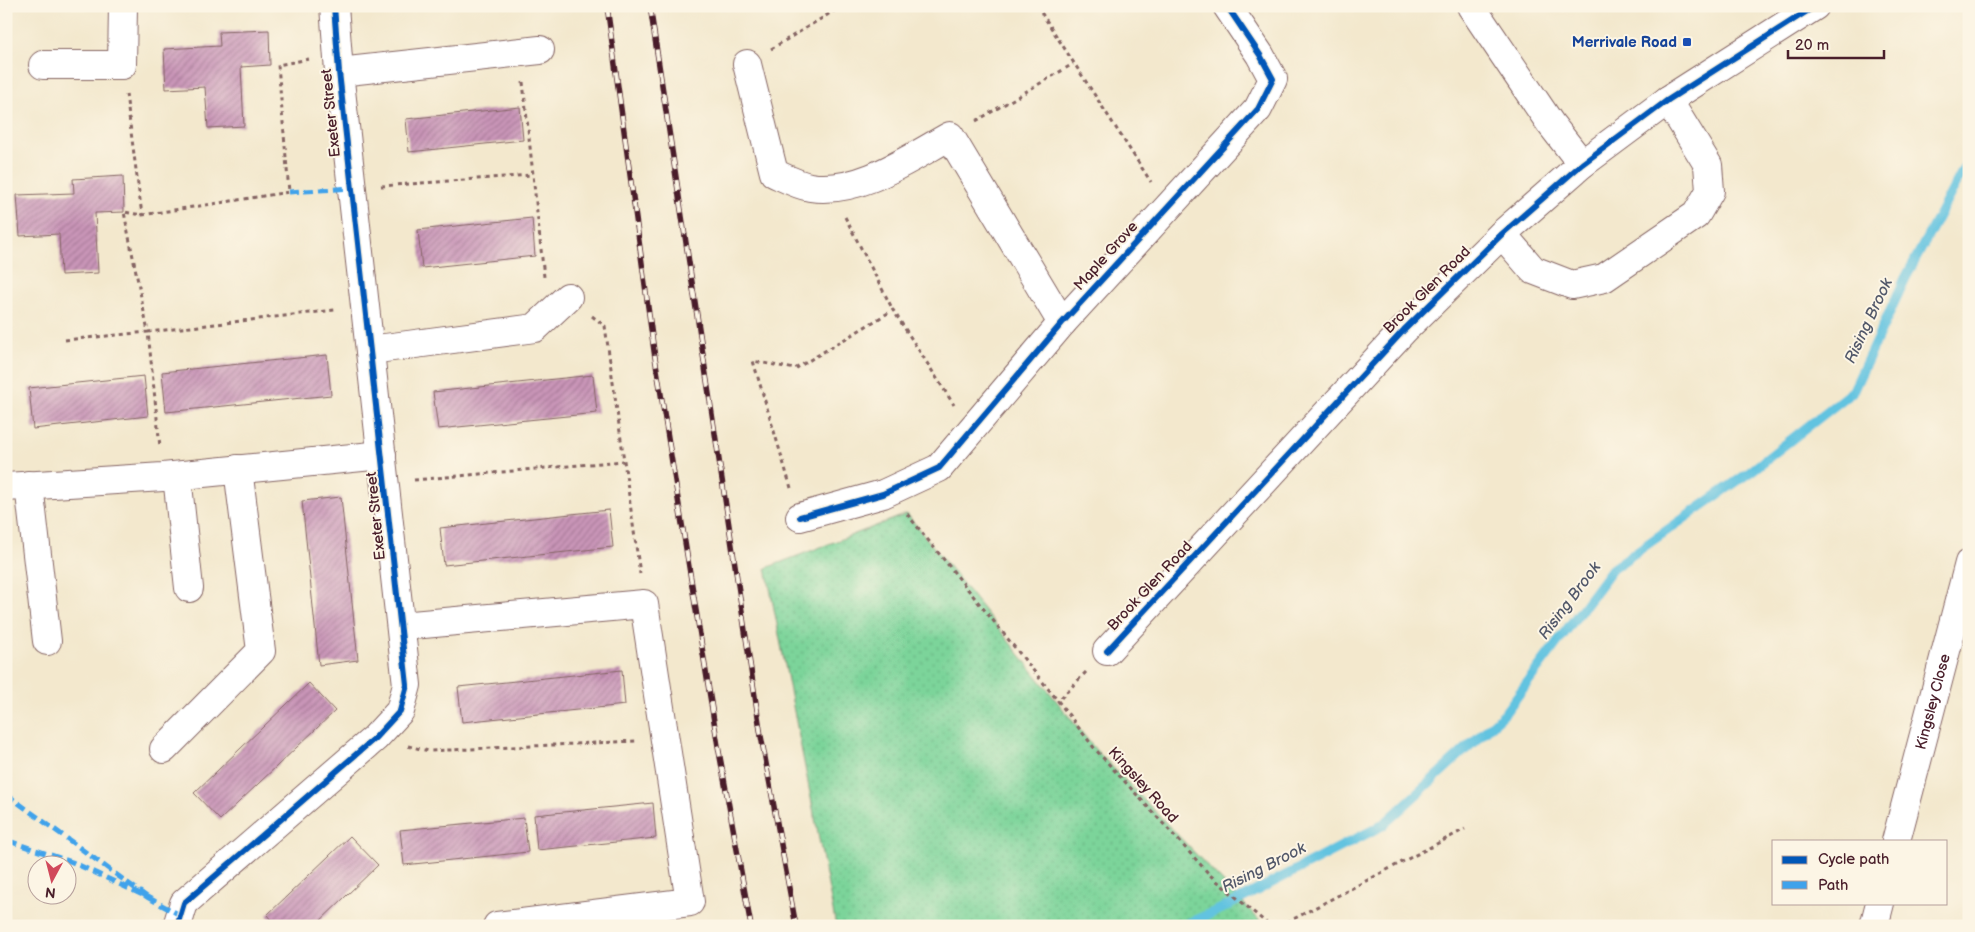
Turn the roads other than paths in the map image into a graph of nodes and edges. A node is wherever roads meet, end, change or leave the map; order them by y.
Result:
1 (123, 6) edge
2 (334, 6) edge
3 (1227, 6) edge
4 (1472, 6) edge
5 (1815, 6) edge
6 (530, 51) road end
7 (338, 63) junction
8 (747, 64) road end
9 (43, 65) dead end
10 (1668, 100) junction
11 (1582, 164) junction
12 (1502, 234) junction
13 (558, 306) road end
14 (1062, 323) junction
15 (370, 350) junction
16 (382, 455) junction
17 (238, 469) junction
18 (170, 477) junction
19 (18, 486) edge
20 (800, 517) road end
21 (1969, 563) edge
22 (189, 588) dead end
23 (401, 626) junction
24 (47, 642) dead end
25 (1107, 651) road end
26 (164, 749) dead end
27 (1896, 840) edge
28 (1880, 904) edge
29 (177, 926) edge
30 (496, 926) edge
31 (1874, 926) edge

1 - 9 street
2 - 7 street, Exeter Street
3 - 14 street, Maple Grove
4 - 11 street
5 - 10 street, Brook Glen Road
6 - 7 street
7 - 15 street, Exeter Street
8 - 14 street
10 - 11 street, Brook Glen Road
10 - 12 street
11 - 12 street, Brook Glen Road
12 - 25 street, Brook Glen Road
13 - 15 street
14 - 20 street, Maple Grove
15 - 16 street, Exeter Street
16 - 17 street
16 - 23 street, Exeter Street
17 - 18 street
17 - 26 street
18 - 19 street
18 - 22 street
19 - 24 street
21 - 27 street, Kingsley Close
23 - 29 street, Exeter Street
23 - 30 street
28 - 31 street

